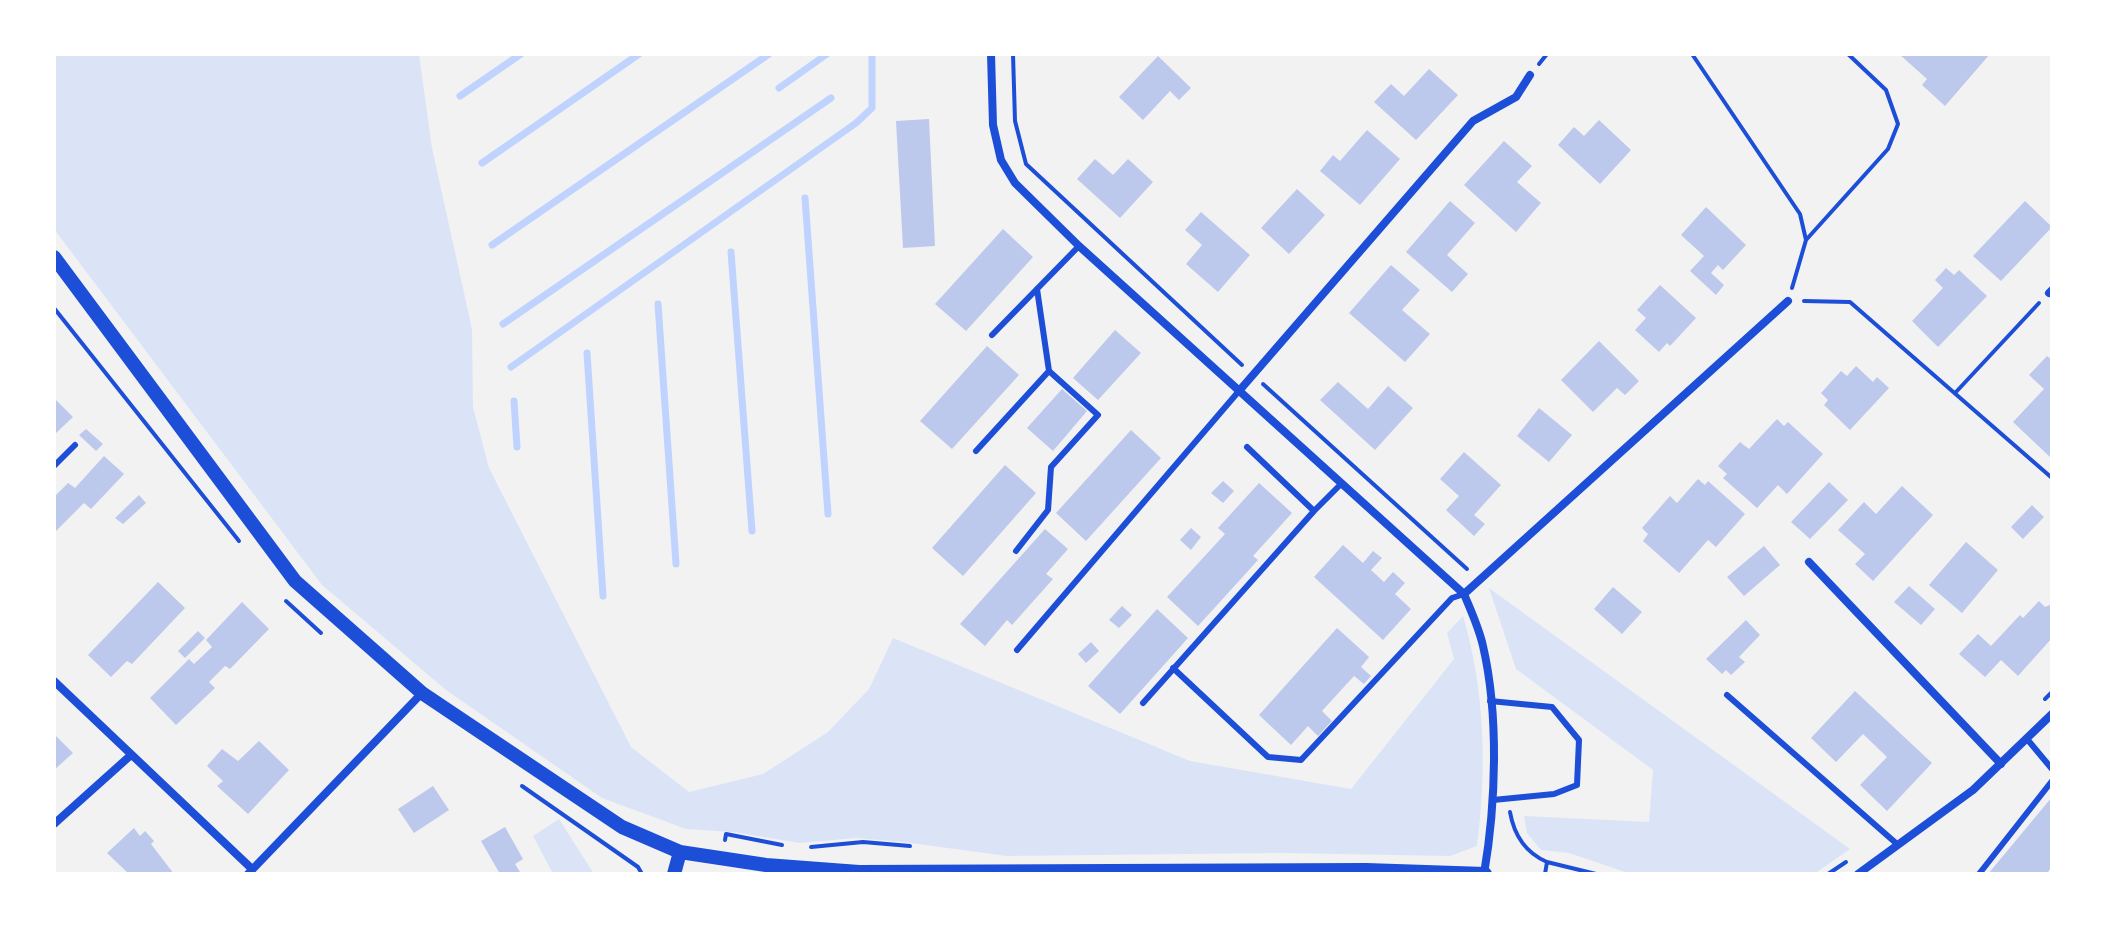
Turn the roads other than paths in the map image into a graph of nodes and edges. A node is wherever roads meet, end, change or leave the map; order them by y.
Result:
1 (991, 54) edge
2 (1530, 75) dead end
3 (1079, 246) junction
4 (54, 257) edge
5 (1037, 289) junction
6 (1788, 301) road end
7 (992, 335) dead end
8 (1049, 371) junction
9 (1239, 391) junction
10 (75, 445) dead end
11 (1247, 447) dead end
12 (976, 451) dead end
13 (55, 464) edge
14 (1342, 483) junction
15 (1314, 511) junction
16 (1016, 551) dead end
17 (1809, 562) dead end
18 (1464, 594) junction
19 (1017, 650) dead end
20 (1173, 668) junction
21 (54, 681) edge
22 (422, 693) junction
23 (1727, 695) dead end
24 (1490, 701) junction
25 (1143, 703) dead end
26 (2052, 714) edge
27 (2027, 739) junction
28 (131, 755) junction
29 (2001, 764) junction
30 (2052, 769) edge
31 (2052, 781) edge
32 (1493, 800) junction
33 (54, 824) edge
34 (1897, 844) junction
35 (680, 852) junction
36 (249, 871) edge
37 (1366, 872) edge
38 (674, 874) edge
39 (1484, 874) edge
40 (1858, 874) edge
41 (1979, 874) edge

1 - 3 street
2 - 9 street
3 - 5 lane
3 - 9 street
4 - 22 street
5 - 7 lane
5 - 8 lane
6 - 18 street
8 - 12 lane
8 - 16 lane
9 - 14 street
9 - 19 lane
10 - 13 lane
11 - 15 lane
14 - 15 lane
14 - 18 street
15 - 20 lane
17 - 29 street
18 - 20 lane
18 - 24 street
20 - 25 lane
21 - 28 street
22 - 35 street
22 - 36 street
23 - 34 lane
24 - 32 street
24 - 32 lane
26 - 27 street
27 - 29 street
27 - 30 lane
28 - 33 street
28 - 36 street
29 - 34 street
31 - 41 lane
32 - 39 street
34 - 40 street
35 - 37 street
35 - 38 street
37 - 39 street

